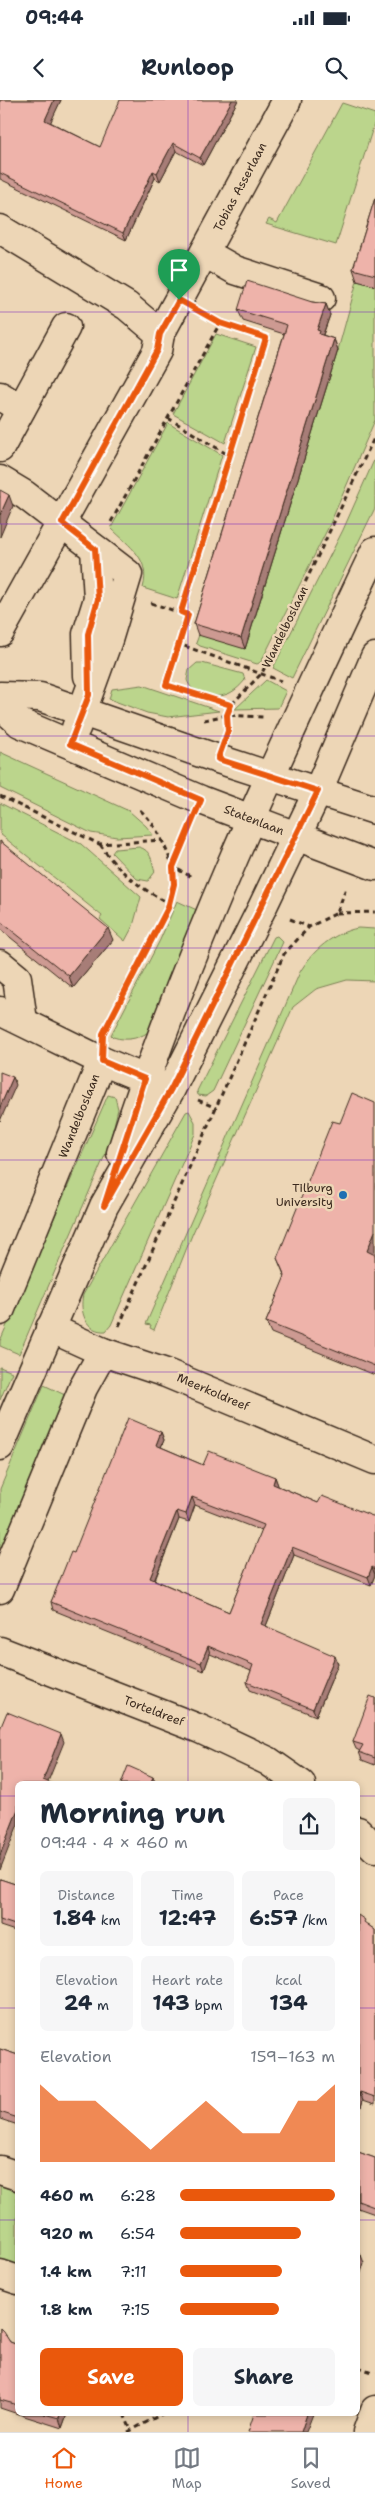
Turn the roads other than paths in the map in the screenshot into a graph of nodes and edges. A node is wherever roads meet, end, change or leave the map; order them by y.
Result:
1 (286, 100) edge
2 (1, 231) edge
3 (204, 253) junction
4 (321, 298) dead end
5 (66, 327) dead end
6 (160, 334) junction
7 (11, 403) edge
8 (0, 448) edge
9 (0, 480) edge
10 (62, 523) junction
11 (375, 551) edge
12 (0, 632) edge
13 (375, 657) edge
14 (0, 696) edge
15 (85, 703) junction
16 (0, 705) edge
17 (70, 744) junction
18 (270, 775) junction
19 (318, 791) junction
20 (375, 810) edge
21 (251, 819) junction
22 (296, 837) junction
23 (365, 863) edge
24 (0, 964) edge
25 (12, 1016) edge
26 (102, 1061) junction
27 (145, 1079) junction
28 (171, 1089) junction
29 (104, 1206) junction
30 (0, 1311) edge
31 (50, 1328) junction
32 (103, 1352) junction
33 (0, 1446) edge
34 (375, 1460) edge
35 (0, 1589) edge
36 (0, 1651) edge
37 (297, 1781) edge
38 (360, 1833) edge
39 (375, 1848) edge
40 (0, 2170) edge
41 (15, 2175) edge
42 (0, 2274) edge
43 (15, 2279) edge
44 (375, 2410) edge
45 (367, 2432) edge

1 - 3 street, Tobias Asserlaan
2 - 6 street
3 - 4 street
3 - 6 street, Tobias Asserlaan
5 - 7 street
6 - 10 street, Tobias Asserlaan
7 - 8 street
9 - 10 street
10 - 12 street, Tobias Asserlaan
10 - 15 street
11 - 18 street
13 - 19 street
14 - 15 street
15 - 17 street
15 - 18 street
16 - 17 street, Statenlaan
17 - 21 street, Statenlaan
18 - 19 street
18 - 21 street
19 - 20 street
19 - 22 street
21 - 22 street, Statenlaan
21 - 27 street
22 - 23 street, Statenlaan
22 - 28 street
24 - 25 street
25 - 26 street
26 - 27 street
26 - 30 street, Wandelboslaan
27 - 28 street
27 - 29 street
28 - 29 street
29 - 31 street
31 - 32 street, Meerkoldreef
31 - 33 street
32 - 34 street, Meerkoldreef
32 - 35 street
36 - 37 street, Torteldreef
38 - 39 street
40 - 41 street
42 - 43 street
44 - 45 street

